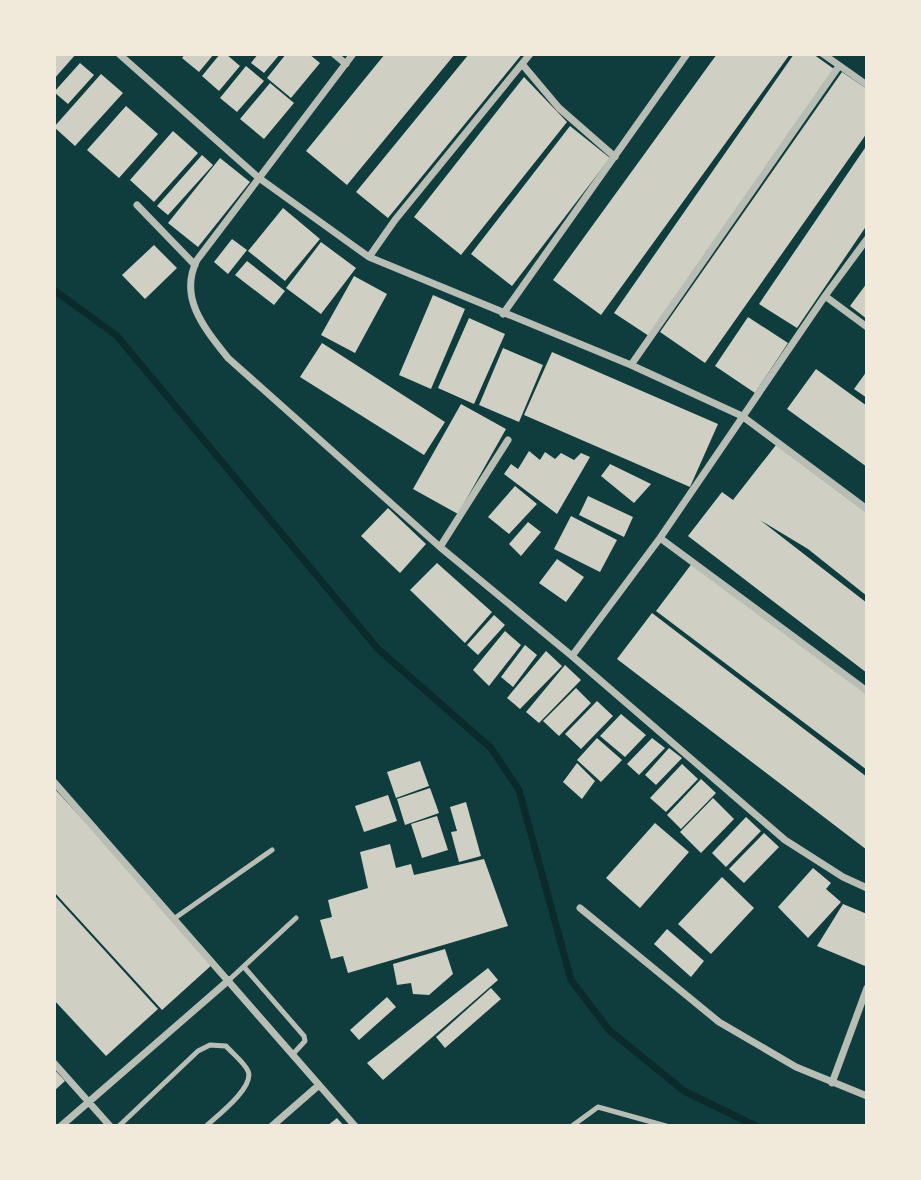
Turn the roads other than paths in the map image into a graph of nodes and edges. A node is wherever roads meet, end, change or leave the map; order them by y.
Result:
1 (119, 54) edge
2 (334, 54) edge
3 (353, 54) edge
4 (530, 54) edge
5 (687, 54) edge
6 (822, 54) edge
7 (345, 64) junction
8 (522, 64) junction
9 (839, 66) junction
10 (867, 85) edge
11 (615, 156) junction
12 (259, 178) junction
13 (137, 205) dead end
14 (867, 239) edge
15 (369, 257) junction
16 (195, 265) junction
17 (825, 296) junction
18 (503, 314) junction
19 (867, 327) edge
20 (631, 365) junction
21 (742, 416) junction
22 (508, 440) dead end
23 (867, 509) edge
24 (660, 538) junction
25 (440, 547) junction
26 (572, 656) junction
27 (867, 691) edge
28 (54, 782) edge
29 (272, 850) dead end
30 (867, 888) edge
31 (580, 908) dead end
32 (175, 918) junction
33 (296, 918) dead end
34 (243, 967) junction
35 (229, 980) junction
36 (867, 988) edge
37 (293, 1054) junction
38 (54, 1063) edge
39 (832, 1083) junction
40 (319, 1085) junction
41 (867, 1096) edge
42 (89, 1102) junction
43 (61, 1126) edge
44 (110, 1126) edge
45 (119, 1126) edge
46 (206, 1126) edge
47 (272, 1126) edge
48 (355, 1126) edge
49 (572, 1126) edge
50 (666, 1126) edge

1 - 12 street
2 - 7 street
3 - 7 street
4 - 8 street
5 - 11 street
6 - 9 street
7 - 12 street
8 - 11 street
8 - 15 street
9 - 10 street
9 - 20 street
11 - 18 street
12 - 15 street
12 - 16 street
13 - 16 street
14 - 17 street
15 - 18 street
16 - 25 street
17 - 19 street
17 - 21 street
18 - 20 street
20 - 21 street
21 - 23 street
21 - 24 street
22 - 25 street
24 - 26 street
24 - 27 street
25 - 26 street
26 - 30 street
28 - 32 street
29 - 32 lane
31 - 39 street
32 - 35 street
33 - 34 lane
34 - 35 lane
34 - 37 lane
35 - 37 street
35 - 42 street
36 - 39 street
37 - 40 street
38 - 42 street
39 - 41 street
40 - 47 street
40 - 48 street
42 - 43 street
42 - 44 street
45 - 46 lane
49 - 50 lane

